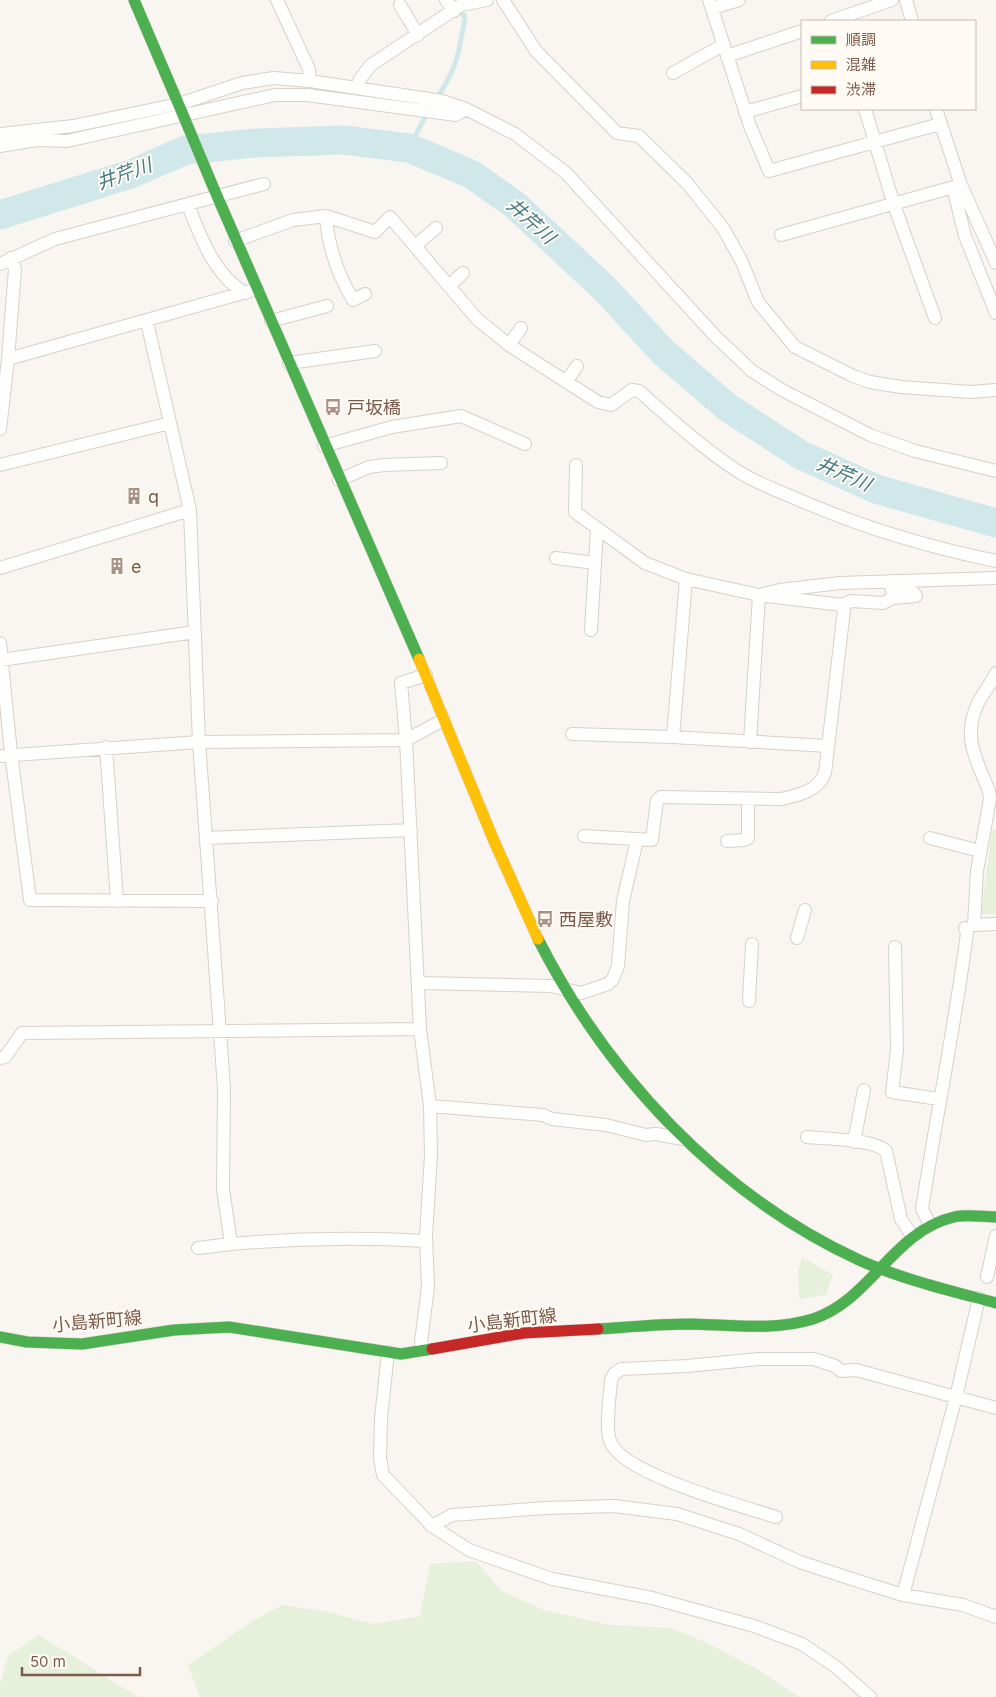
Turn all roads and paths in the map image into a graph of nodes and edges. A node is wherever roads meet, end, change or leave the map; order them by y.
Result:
1 (134, 0) edge
2 (277, 0) edge
3 (487, 0) edge
4 (503, 0) edge
5 (739, 0) edge
6 (892, 0) edge
7 (906, 0) edge
8 (400, 4) dead end
9 (711, 4) edge
10 (454, 6) edge
11 (839, 20) edge
12 (912, 20) edge
13 (801, 31) edge
14 (418, 35) junction
15 (725, 50) junction
16 (672, 73) dead end
17 (310, 81) junction
18 (357, 88) junction
19 (801, 96) edge
20 (180, 107) junction
21 (466, 109) junction
22 (864, 110) edge
23 (936, 110) edge
24 (745, 112) junction
25 (940, 124) junction
26 (0, 134) edge
27 (874, 142) junction
28 (0, 146) edge
29 (264, 184) dead end
30 (957, 186) junction
31 (215, 193) junction
32 (894, 204) junction
33 (188, 205) junction
34 (326, 216) junction
35 (436, 228) dead end
36 (781, 236) dead end
37 (235, 241) junction
38 (416, 245) junction
39 (6, 261) edge
40 (996, 264) edge
41 (463, 273) dead end
42 (450, 285) junction
43 (251, 291) junction
44 (365, 294) dead end
45 (327, 306) dead end
46 (996, 313) edge
47 (935, 318) dead end
48 (271, 321) junction
49 (147, 322) junction
50 (520, 328) dead end
51 (509, 345) junction
52 (375, 351) dead end
53 (8, 359) junction
54 (289, 364) junction
55 (577, 366) dead end
56 (566, 382) junction
57 (996, 390) edge
58 (170, 423) junction
59 (0, 429) edge
60 (525, 444) dead end
61 (324, 446) junction
62 (441, 463) dead end
63 (0, 465) edge
64 (576, 465) dead end
65 (996, 471) edge
66 (339, 480) junction
67 (190, 510) junction
68 (597, 529) junction
69 (556, 558) dead end
70 (996, 561) edge
71 (595, 563) junction
72 (0, 568) edge
73 (996, 578) edge
74 (686, 579) junction
75 (891, 581) junction
76 (759, 595) junction
77 (842, 605) junction
78 (591, 630) dead end
79 (194, 632) junction
80 (0, 643) edge
81 (1, 660) edge
82 (996, 673) edge
83 (426, 674) junction
84 (443, 720) junction
85 (572, 734) dead end
86 (673, 737) junction
87 (406, 740) junction
88 (199, 742) junction
89 (750, 742) junction
90 (828, 746) junction
91 (106, 748) junction
92 (6, 754) edge
93 (748, 799) junction
94 (411, 830) junction
95 (584, 836) dead end
96 (206, 838) junction
97 (930, 838) dead end
98 (637, 840) junction
99 (727, 841) dead end
100 (980, 851) junction
101 (117, 901) junction
102 (212, 902) junction
103 (805, 910) dead end
104 (996, 924) edge
105 (965, 928) dead end
106 (797, 938) dead end
107 (752, 944) dead end
108 (895, 946) dead end
109 (419, 983) junction
110 (565, 989) junction
111 (749, 1001) dead end
112 (420, 1029) junction
113 (221, 1030) junction
114 (0, 1058) edge
115 (864, 1090) dead end
116 (939, 1099) junction
117 (430, 1106) junction
118 (807, 1137) dead end
119 (684, 1139) junction
120 (854, 1142) junction
121 (996, 1217) edge
122 (930, 1225) junction
123 (912, 1236) junction
124 (996, 1236) edge
125 (426, 1241) junction
126 (231, 1244) junction
127 (198, 1248) dead end
128 (880, 1268) junction
129 (987, 1277) dead end
130 (979, 1298) junction
131 (996, 1303) edge
132 (0, 1337) edge
133 (423, 1349) junction
134 (388, 1352) junction
135 (956, 1397) junction
136 (996, 1408) edge
137 (776, 1517) dead end
138 (432, 1526) junction
139 (904, 1595) junction
140 (996, 1617) edge
141 (870, 1697) edge

1 - 20 street
2 - 17 street
3 - 10 street
4 - 57 street
5 - 9 street
6 - 11 street
7 - 12 street
8 - 14 street
9 - 15 street
10 - 14 street
13 - 15 street
14 - 18 street
15 - 16 street
15 - 24 street
17 - 18 street
17 - 20 street
18 - 21 street
19 - 24 street
20 - 26 street
20 - 31 street, bridge
21 - 28 street
21 - 65 street
22 - 27 street
23 - 25 street
24 - 27 street
25 - 27 street
25 - 30 street
27 - 32 street
29 - 31 street
30 - 32 street
30 - 40 street
30 - 46 street
31 - 33 street
31 - 37 street
32 - 36 street
32 - 47 street
33 - 39 street
33 - 43 street
34 - 37 street
34 - 38 street
34 - 44 street
35 - 38 street
37 - 43 street
38 - 42 street
39 - 53 street
41 - 42 street
42 - 51 street
43 - 48 street
43 - 49 street
45 - 48 street
48 - 54 street
49 - 53 street
49 - 58 street
50 - 51 street
51 - 56 street
52 - 54 street
53 - 59 street
54 - 61 street
55 - 56 street
56 - 70 street
58 - 63 street
58 - 67 street
60 - 61 street
61 - 66 street
62 - 66 street
64 - 68 street
66 - 83 street
67 - 72 street
67 - 79 street
68 - 71 street
68 - 74 street
69 - 71 street
71 - 78 street
73 - 75 street
74 - 76 street
74 - 86 street
75 - 76 street
75 - 77 street
76 - 77 street
76 - 89 street
77 - 90 street
79 - 81 street
79 - 88 street
80 - 81 street
81 - 92 street
82 - 100 street
83 - 84 street
83 - 87 street
84 - 87 street
84 - 110 street
85 - 86 street
86 - 89 street
87 - 88 street
87 - 94 street
88 - 91 street
88 - 96 street
89 - 90 street
90 - 93 street
91 - 92 street
91 - 101 street
92 - 101 street
93 - 98 street
93 - 99 street
94 - 96 street
94 - 109 street
95 - 98 street
96 - 102 street
97 - 100 street
98 - 110 street
100 - 104 street
101 - 102 street
102 - 113 street
103 - 106 street
105 - 116 street
107 - 111 street
108 - 116 street
109 - 110 street
109 - 112 street
110 - 119 street
112 - 113 street
112 - 117 street
113 - 114 street
113 - 126 street
115 - 120 street
116 - 122 street
117 - 119 street
117 - 125 street
118 - 120 street
119 - 128 street
120 - 123 street
121 - 122 street, 小島新町線
122 - 123 street, 小島新町線
123 - 128 street, 小島新町線
124 - 129 street
125 - 126 street
125 - 133 street
126 - 127 street
128 - 130 street
128 - 133 street, 小島新町線
130 - 131 street
130 - 135 street
132 - 134 street, 小島新町線
133 - 134 street, 小島新町線
134 - 138 street
135 - 136 street
135 - 137 street
135 - 139 street
138 - 139 street
138 - 141 street
139 - 140 street

